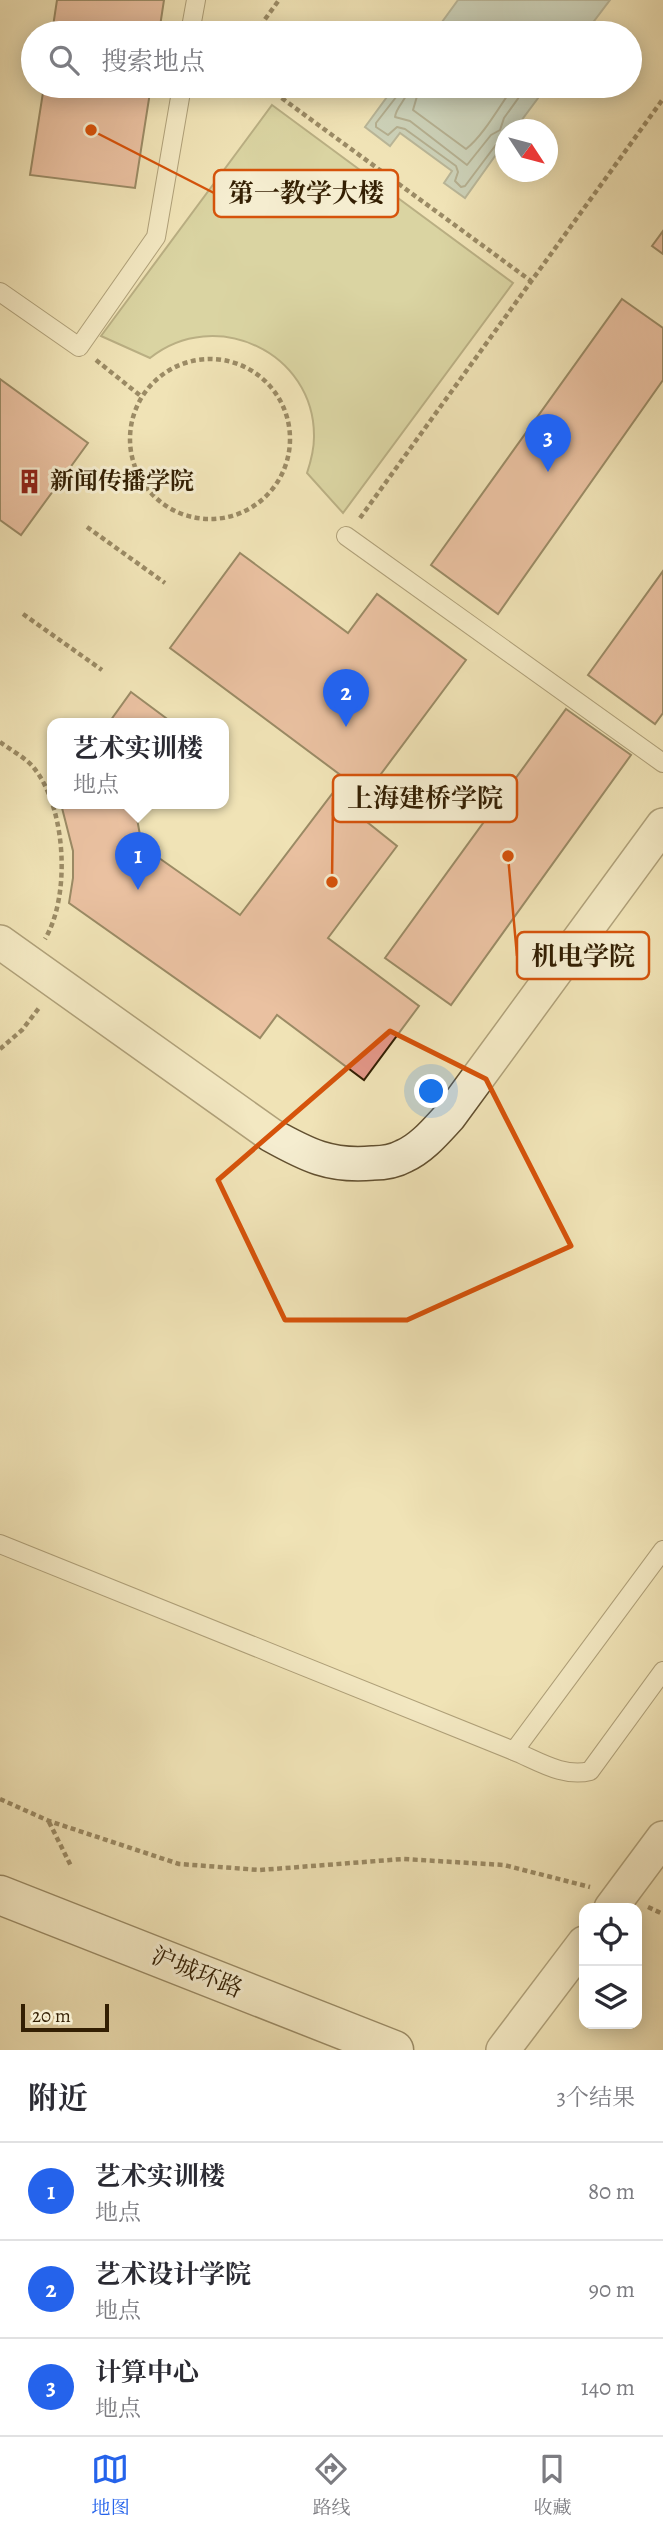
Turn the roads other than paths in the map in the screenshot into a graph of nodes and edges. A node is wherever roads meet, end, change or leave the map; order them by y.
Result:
1 (196, 0) edge
2 (192, 21) edge
3 (179, 98) edge
4 (0, 292) edge
5 (346, 536) road end
6 (663, 763) edge
7 (663, 825) edge
8 (0, 942) edge
9 (0, 1544) edge
10 (663, 1549) edge
11 (663, 1671) edge
12 (514, 1751) junction
13 (663, 1838) edge
14 (0, 1895) edge
15 (616, 1902) edge
16 (579, 1950) edge
17 (394, 2050) edge
18 (503, 2050) edge

1 - 2 lane
3 - 4 lane
5 - 6 lane
7 - 8 street
9 - 12 lane
10 - 12 lane
11 - 12 lane
13 - 15 street
14 - 17 main road, 沪城环路
16 - 18 street

